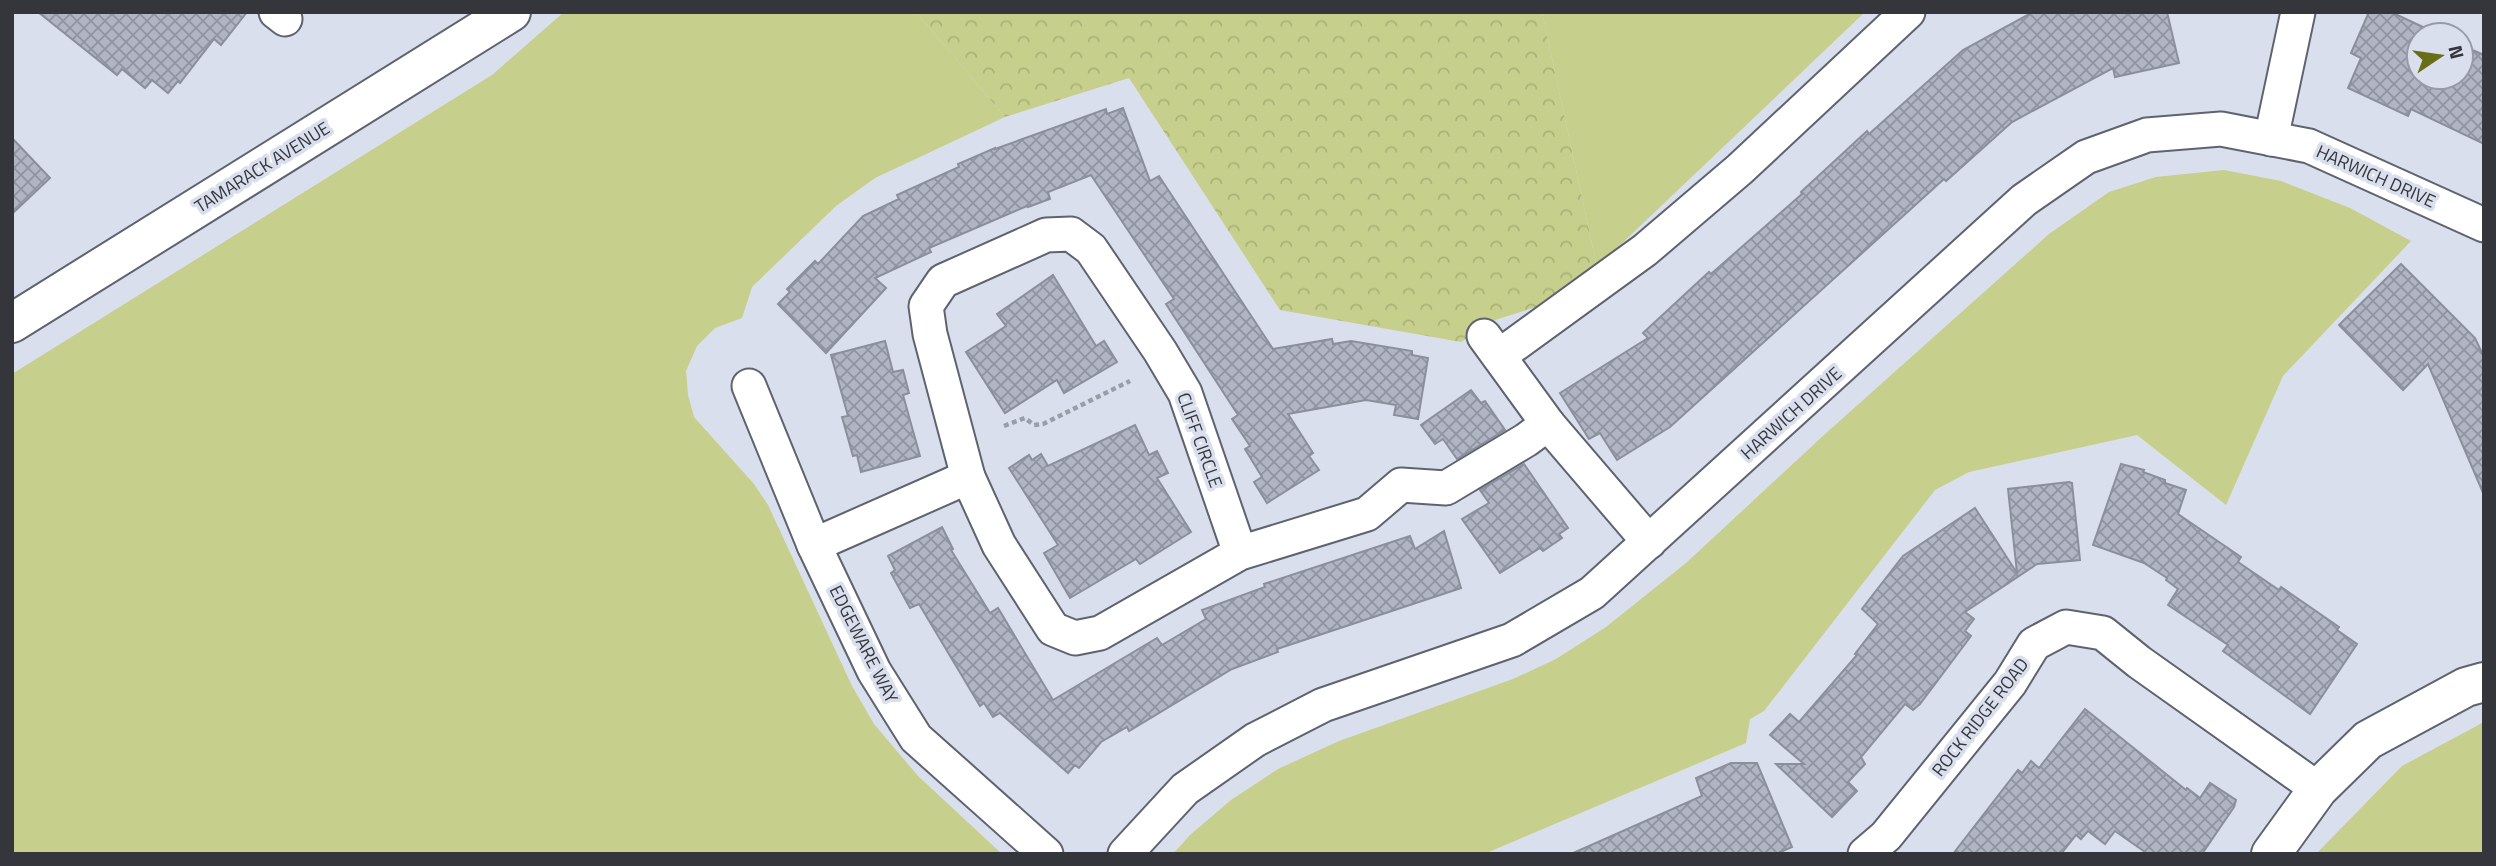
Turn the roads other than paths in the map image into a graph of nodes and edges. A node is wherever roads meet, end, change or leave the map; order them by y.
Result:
1 (511, 12) edge
2 (1908, 12) edge
3 (2298, 12) edge
4 (2271, 139) junction
5 (2484, 225) edge
6 (12, 323) edge
7 (749, 387) dead end
8 (1548, 424) junction
9 (968, 477) junction
10 (1649, 542) junction
11 (814, 545) junction
12 (1240, 552) junction
13 (2484, 682) edge
14 (2318, 789) junction
15 (1046, 854) edge
16 (1125, 854) edge
17 (1865, 854) edge
18 (2271, 854) edge

1 - 6 main road, TAMARACK AVENUE
2 - 8 street
3 - 4 street
4 - 5 street, HARWICH DRIVE
4 - 10 street, HARWICH DRIVE
7 - 11 street, EDGEWARE WAY
8 - 10 street
8 - 12 street
9 - 11 street
9 - 12 street, CLIFF CIRCLE
9 - 12 street, CLIFF CIRCLE
10 - 16 street, HARWICH DRIVE
11 - 15 street, EDGEWARE WAY
13 - 14 main road
14 - 17 street, ROCK RIDGE ROAD
14 - 18 main road

